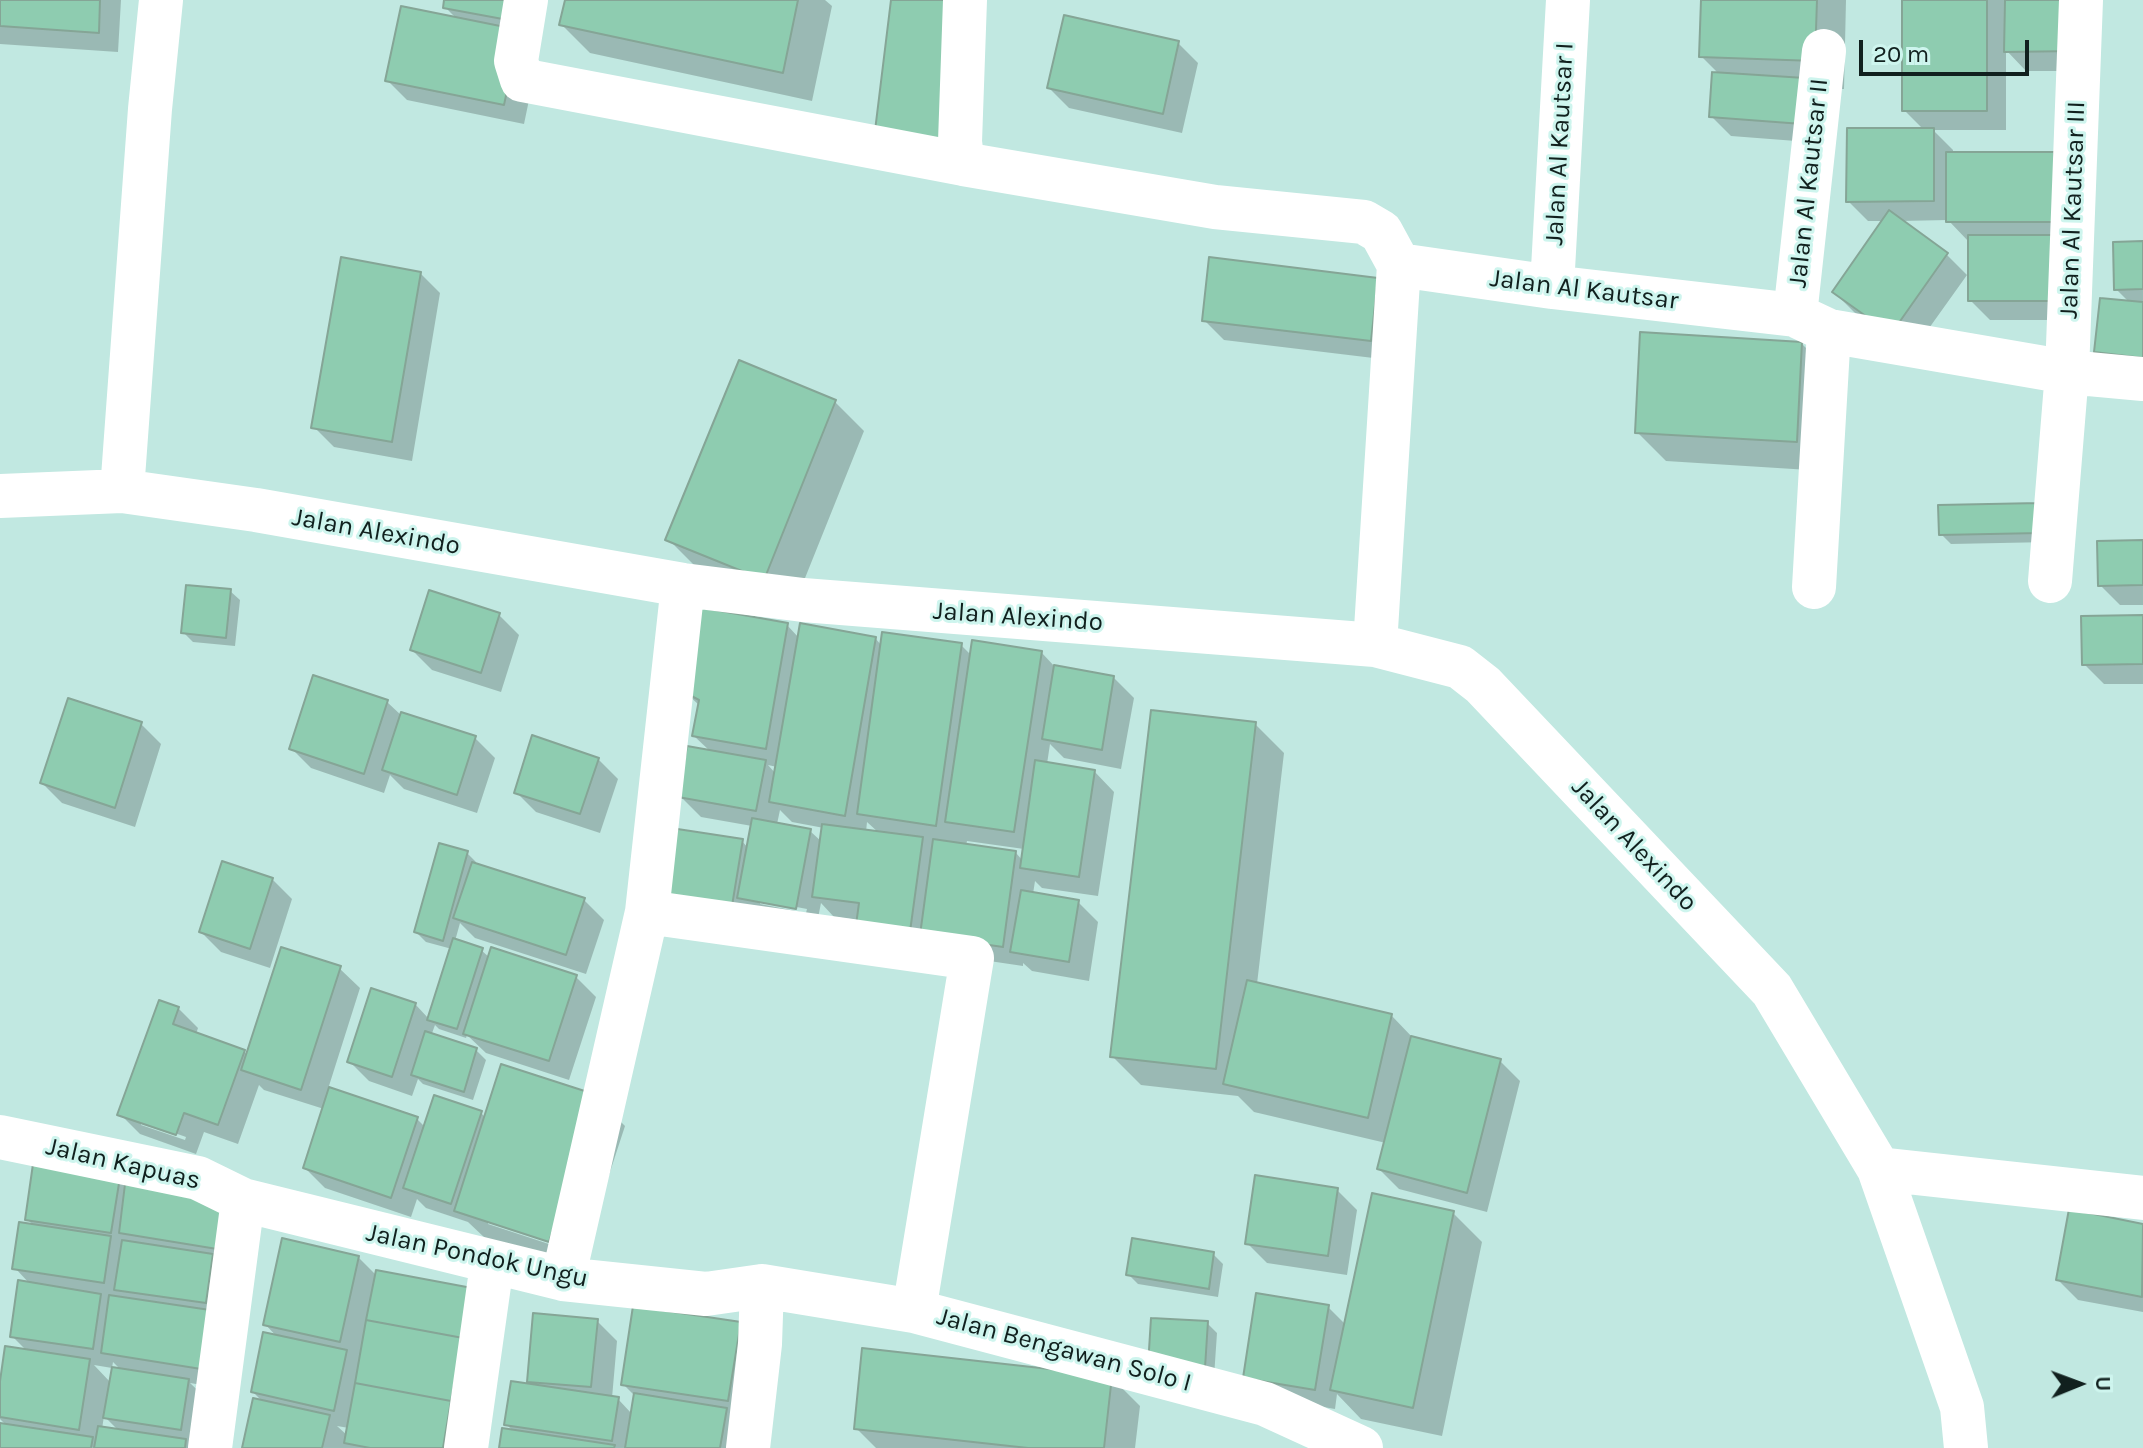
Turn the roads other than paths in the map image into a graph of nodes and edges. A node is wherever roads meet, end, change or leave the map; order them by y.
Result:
1 (161, 0) edge
2 (526, 0) edge
3 (965, 0) edge
4 (1568, 0) edge
5 (2081, 0) edge
6 (1824, 51) dead end
7 (963, 164) junction
8 (1399, 265) junction
9 (1552, 287) junction
10 (1812, 323) junction
11 (2067, 372) junction
12 (2143, 379) edge
13 (122, 491) junction
14 (0, 496) edge
15 (2050, 581) dead end
16 (683, 585) junction
17 (1814, 587) dead end
18 (1375, 645) junction
19 (647, 912) junction
20 (0, 1137) edge
21 (1879, 1169) junction
22 (2143, 1198) edge
23 (243, 1200) junction
24 (492, 1264) junction
25 (563, 1279) junction
26 (762, 1286) junction
27 (914, 1311) junction
28 (1358, 1447) edge
29 (210, 1448) edge
30 (466, 1448) edge
31 (748, 1448) edge
32 (1966, 1448) edge

1 - 13 street
2 - 7 street
3 - 7 street
4 - 9 street, Jalan Al Kautsar I
5 - 11 street, Jalan Al Kautsar III
6 - 10 street, Jalan Al Kautsar II
7 - 8 street
8 - 9 street, Jalan Al Kautsar
8 - 18 street
9 - 10 street, Jalan Al Kautsar
10 - 11 street, Jalan Al Kautsar
10 - 17 street, Jalan Al Kautsar II
11 - 12 street, Jalan Al Kautsar
11 - 15 street, Jalan Al Kautsar III
13 - 14 street, Jalan Alexindo
13 - 16 street, Jalan Alexindo
16 - 18 street, Jalan Alexindo
16 - 19 street
18 - 21 street, Jalan Alexindo
19 - 25 street
19 - 27 street
20 - 23 street, Jalan Kapuas
21 - 22 street
21 - 32 street, Jalan Alexindo
23 - 24 street, Jalan Pondok Ungu
23 - 29 street
24 - 25 street, Jalan Pondok Ungu
24 - 30 street
25 - 26 street, Jalan Pondok Ungu
26 - 27 street, Jalan Bengawan Solo I
26 - 31 street
27 - 28 street, Jalan Bengawan Solo I

